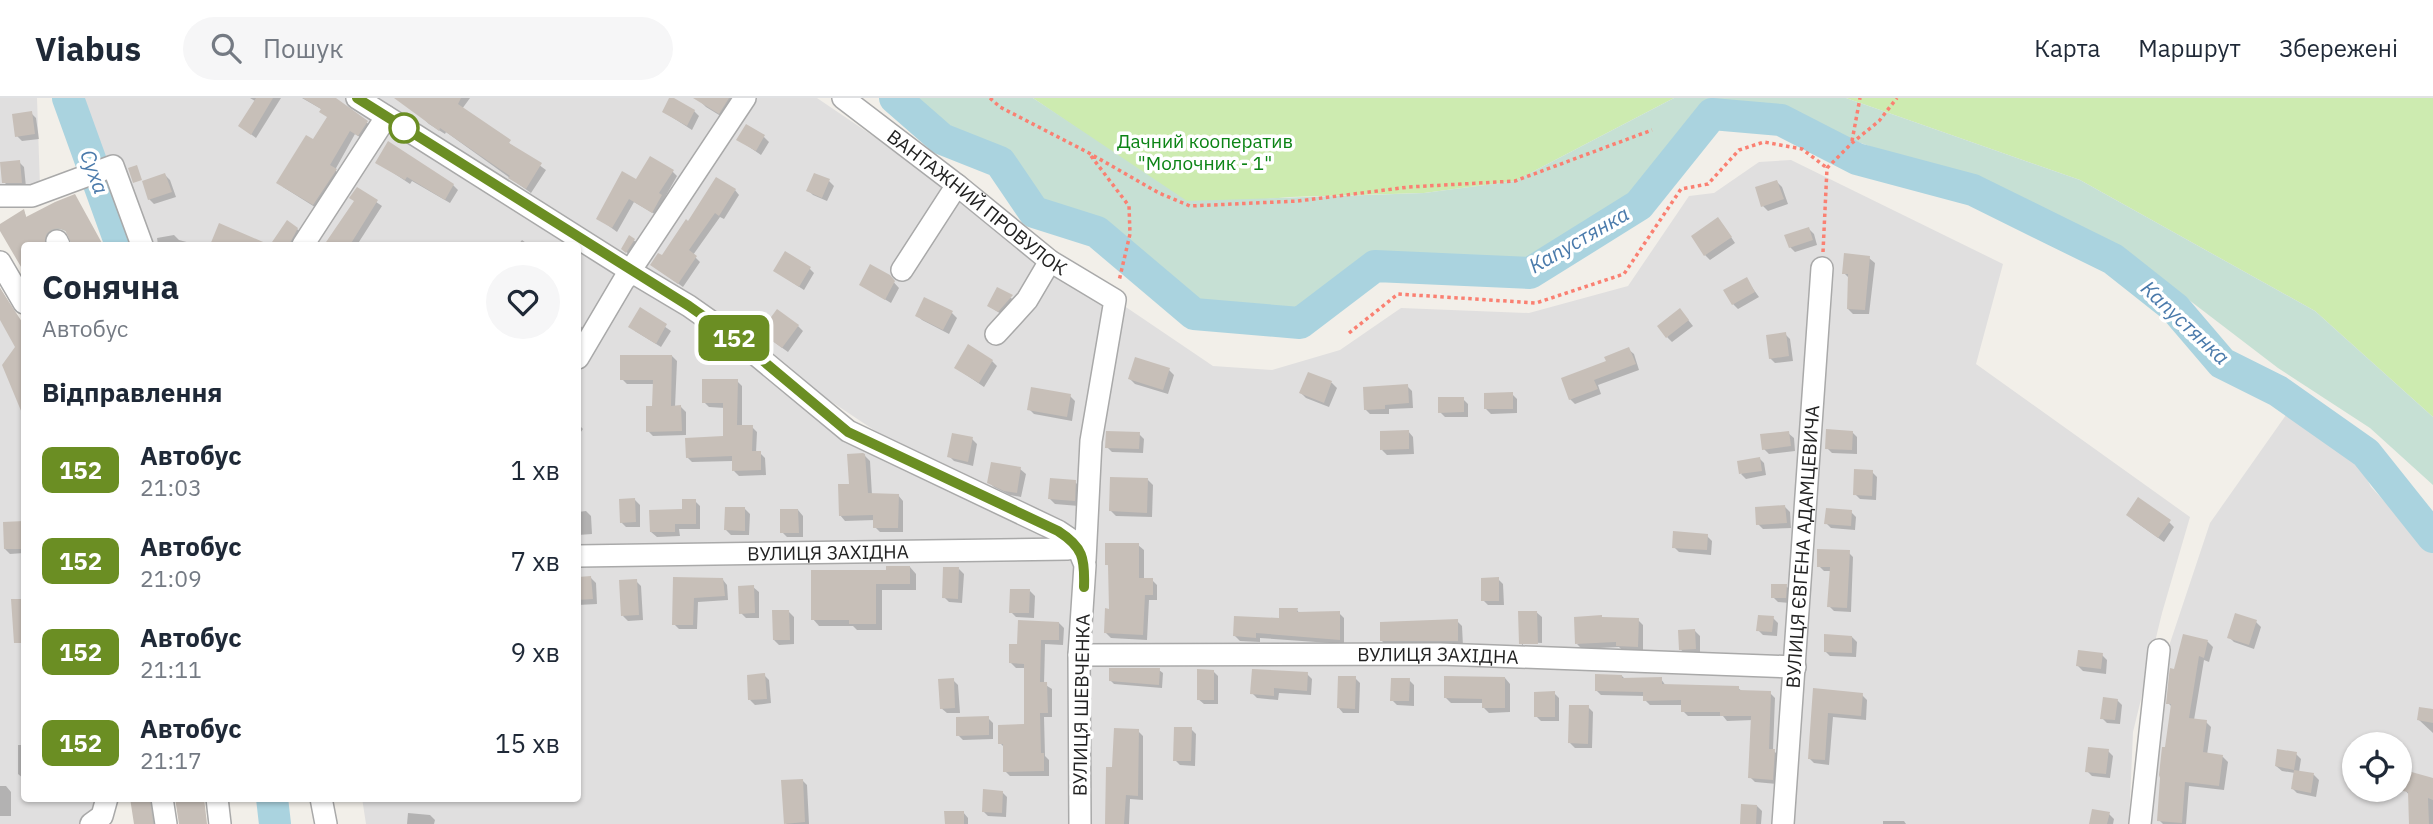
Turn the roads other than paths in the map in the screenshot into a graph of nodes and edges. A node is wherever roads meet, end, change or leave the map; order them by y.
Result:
1 (357, 98) edge
2 (745, 98) edge
3 (843, 98) edge
4 (385, 116) junction
5 (957, 185) junction
6 (0, 196) edge
7 (141, 242) edge
8 (305, 242) edge
9 (1050, 261) junction
10 (0, 262) edge
11 (1822, 268) road end
12 (902, 270) dead end
13 (632, 272) junction
14 (21, 298) edge
15 (996, 334) dead end
16 (581, 353) edge
17 (1076, 543) junction
18 (581, 556) edge
19 (1085, 565) junction
20 (2159, 650) dead end
21 (1079, 655) junction
22 (1796, 667) junction
23 (106, 802) edge
24 (163, 802) edge
25 (217, 802) edge
26 (322, 802) edge
27 (91, 824) edge
28 (166, 824) edge
29 (220, 824) edge
30 (326, 824) edge
31 (1080, 824) edge
32 (1783, 824) edge
33 (2140, 824) edge

1 - 4 street
2 - 13 street
3 - 5 street, ВАНТАЖНИЙ ПРОВУЛОК
4 - 8 street
4 - 13 street
5 - 9 street, ВАНТАЖНИЙ ПРОВУЛОК
5 - 12 street
6 - 7 street
9 - 15 street
9 - 19 street, ВАНТАЖНИЙ ПРОВУЛОК
10 - 14 street
11 - 22 street, ВУЛИЦЯ ЄВГЕНА АДАМЦЕВИЧА
13 - 16 street
13 - 17 street
17 - 18 street, ВУЛИЦЯ ЗАХІДНА
17 - 19 street
19 - 21 street, ВУЛИЦЯ ШЕВЧЕНКА
20 - 33 street
21 - 22 street, ВУЛИЦЯ ЗАХІДНА
21 - 31 street, ВУЛИЦЯ ШЕВЧЕНКА
22 - 32 street, ВУЛИЦЯ ЄВГЕНА АДАМЦЕВИЧА
23 - 27 street
24 - 28 street
25 - 29 street
26 - 30 street

